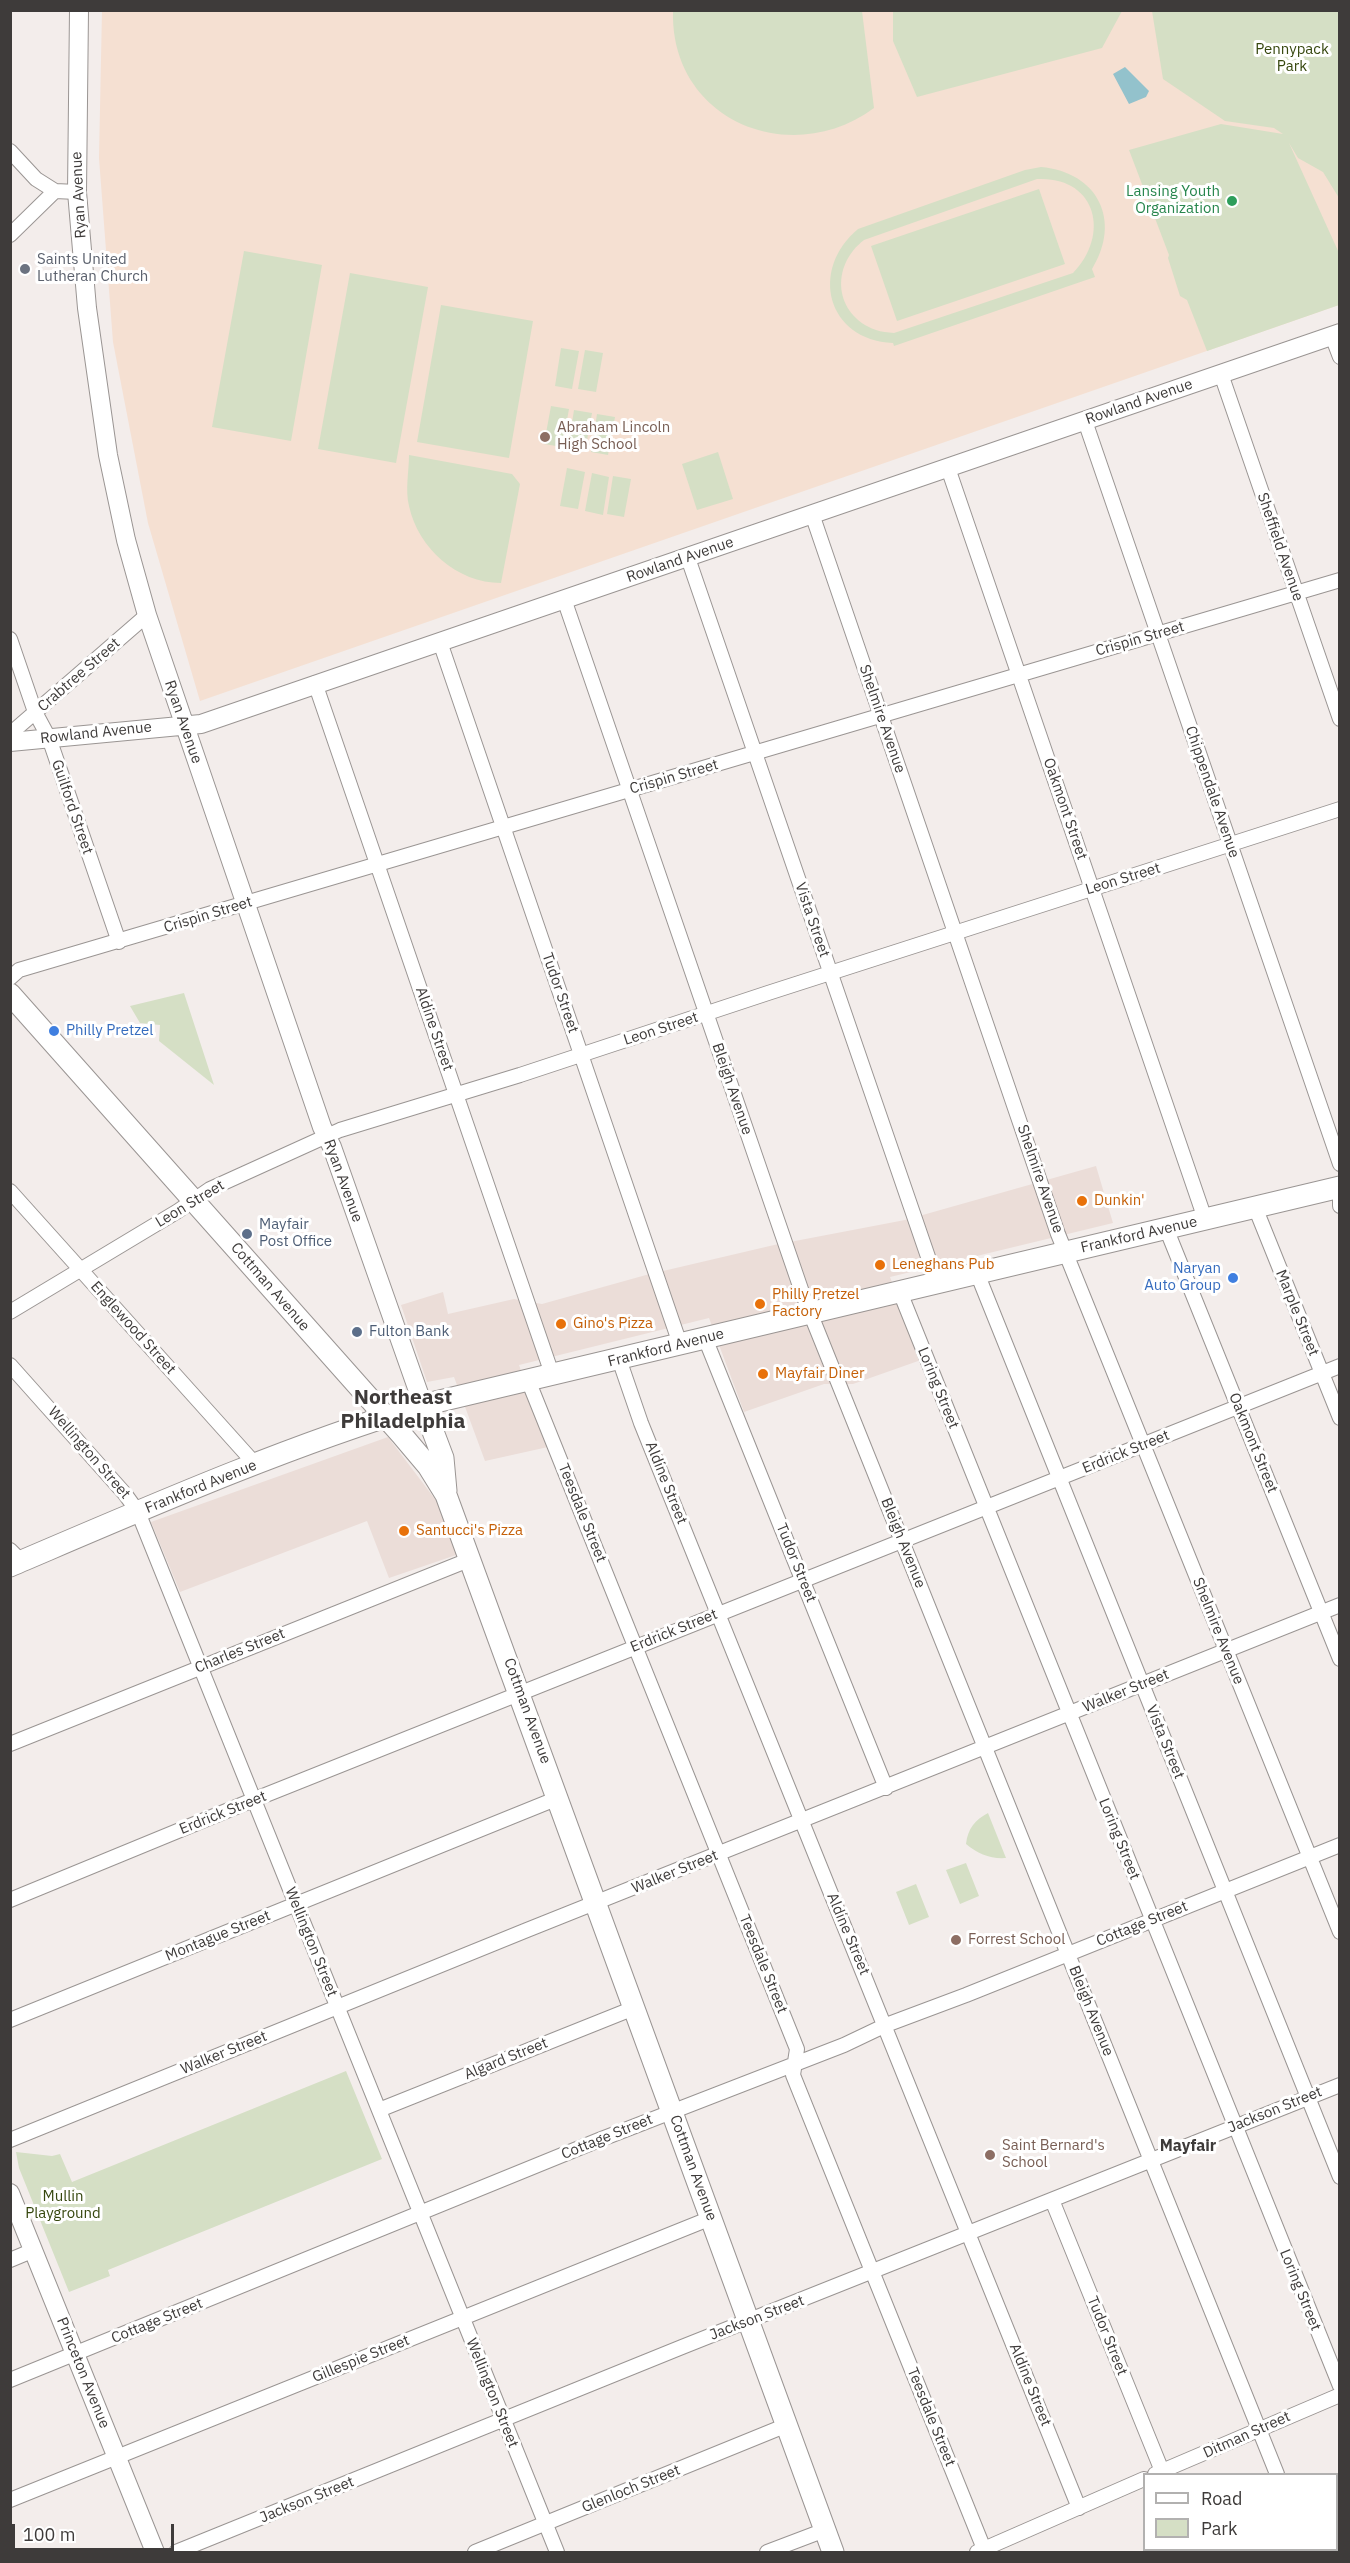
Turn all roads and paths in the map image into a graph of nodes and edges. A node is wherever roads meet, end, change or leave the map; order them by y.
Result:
1 (79, 10) edge
2 (10, 151) edge
3 (56, 191) junction
4 (77, 192) junction
5 (10, 235) edge
6 (1336, 335) edge
7 (1340, 357) edge
8 (1221, 374) junction
9 (1085, 421) junction
10 (948, 468) junction
11 (812, 514) junction
12 (688, 558) junction
13 (1340, 580) edge
14 (1296, 593) junction
15 (564, 599) junction
16 (147, 615) junction
17 (1158, 633) junction
18 (10, 639) edge
19 (440, 642) junction
20 (1019, 675) junction
21 (315, 683) junction
22 (35, 712) junction
23 (881, 716) junction
24 (1340, 719) edge
25 (184, 724) junction
26 (10, 734) edge
27 (49, 738) junction
28 (10, 742) edge
29 (755, 753) junction
30 (630, 790) junction
31 (1340, 809) edge
32 (504, 827) junction
33 (1230, 844) junction
34 (377, 865) junction
35 (1092, 888) junction
36 (245, 903) junction
37 (955, 933) junction
38 (119, 942) junction
39 (831, 974) junction
40 (10, 978) edge
41 (10, 994) edge
42 (706, 1014) junction
43 (581, 1054) junction
44 (456, 1094) junction
45 (327, 1136) junction
46 (1340, 1164) edge
47 (1340, 1187) edge
48 (10, 1191) edge
49 (1340, 1197) edge
50 (194, 1201) junction
51 (1340, 1206) edge
52 (1255, 1207) junction
53 (1205, 1219) junction
54 (1166, 1228) junction
55 (1066, 1252) junction
56 (81, 1270) junction
57 (977, 1273) junction
58 (937, 1283) junction
59 (900, 1292) junction
60 (10, 1312) edge
61 (810, 1313) junction
62 (705, 1338) junction
63 (680, 1344) junction
64 (619, 1359) junction
65 (10, 1365) edge
66 (1340, 1366) edge
67 (1321, 1373) junction
68 (552, 1374) junction
69 (528, 1380) junction
70 (423, 1405) junction
71 (1238, 1406) junction
72 (385, 1417) junction
73 (1340, 1418) edge
74 (1143, 1444) junction
75 (256, 1465) junction
76 (1059, 1479) junction
77 (446, 1495) junction
78 (986, 1508) junction
79 (138, 1512) junction
80 (902, 1540) junction
81 (14, 1559) edge
82 (471, 1559) junction
83 (803, 1580) junction
84 (1340, 1605) edge
85 (1321, 1613) junction
86 (719, 1614) junction
87 (635, 1647) junction
88 (1226, 1651) junction
89 (1340, 1659) edge
90 (200, 1667) junction
91 (1142, 1685) junction
92 (520, 1693) junction
93 (1069, 1714) junction
94 (10, 1744) edge
95 (985, 1748) junction
96 (886, 1788) junction
97 (558, 1798) junction
98 (253, 1800) junction
99 (802, 1821) junction
100 (1340, 1845) edge
101 (719, 1855) junction
102 (1309, 1857) junction
103 (1225, 1891) junction
104 (10, 1900) edge
105 (596, 1903) junction
106 (296, 1904) junction
107 (1151, 1920) junction
108 (1340, 1932) edge
109 (1068, 1954) junction
110 (338, 2007) junction
111 (634, 2008) junction
112 (10, 2020) edge
113 (886, 2025) junction
114 (795, 2064) junction
115 (1340, 2085) edge
116 (1307, 2098) junction
117 (379, 2110) junction
118 (673, 2111) junction
119 (1234, 2127) junction
120 (10, 2140) edge
121 (1151, 2161) junction
122 (1340, 2177) edge
123 (10, 2193) edge
124 (1052, 2200) junction
125 (420, 2213) junction
126 (711, 2218) junction
127 (969, 2232) junction
128 (34, 2250) junction
129 (10, 2260) edge
130 (873, 2272) junction
131 (462, 2318) junction
132 (748, 2321) junction
133 (75, 2354) junction
134 (10, 2380) edge
135 (1340, 2386) edge
136 (1340, 2395) edge
137 (504, 2421) junction
138 (787, 2425) junction
139 (1259, 2430) junction
140 (117, 2457) junction
141 (1159, 2473) edge
142 (1276, 2473) edge
143 (1143, 2479) edge
144 (10, 2500) edge
145 (1079, 2508) junction
146 (545, 2524) junction
147 (825, 2530) junction
148 (980, 2551) edge
149 (155, 2553) edge
150 (176, 2553) edge
151 (475, 2553) edge
152 (557, 2553) edge
153 (767, 2553) edge
154 (833, 2553) edge

1 - 4 street, Ryan Avenue
2 - 3 street
3 - 4 street
3 - 5 street
4 - 16 street, Ryan Avenue
6 - 7 street
6 - 8 street, Rowland Avenue
8 - 9 street, Rowland Avenue
8 - 14 street, Sheffield Avenue
9 - 10 street, Rowland Avenue
9 - 17 street, Chippendale Avenue
10 - 11 street, Rowland Avenue
10 - 20 street, Oakmont Street
11 - 12 street, Rowland Avenue
11 - 23 street, Shelmire Avenue
12 - 15 street, Rowland Avenue
12 - 29 street, Vista Street
13 - 14 street, Crispin Street
14 - 17 street, Crispin Street
14 - 24 street, Sheffield Avenue
15 - 19 street, Rowland Avenue
15 - 30 street, Bleigh Avenue
16 - 22 street, Crabtree Street
16 - 25 street, Ryan Avenue
17 - 20 street, Crispin Street
17 - 33 street, Chippendale Avenue
18 - 22 street, Guilford Street
19 - 21 street, Rowland Avenue
19 - 32 street, Tudor Street
20 - 23 street, Crispin Street
20 - 35 street, Oakmont Street
21 - 25 street, Rowland Avenue
21 - 34 street, Aldine Street
22 - 26 street, Crabtree Street
22 - 27 street, Guilford Street
23 - 29 street, Crispin Street
23 - 37 street, Shelmire Avenue
25 - 27 street, Rowland Avenue
25 - 36 street, Ryan Avenue
27 - 28 street, Rowland Avenue
27 - 38 street, Guilford Street
29 - 30 street, Crispin Street
29 - 39 street, Vista Street
30 - 32 street, Crispin Street
30 - 42 street, Bleigh Avenue
31 - 33 street, Leon Street
32 - 34 street, Crispin Street
32 - 43 street, Tudor Street
33 - 35 street, Leon Street
33 - 46 street, Chippendale Avenue
34 - 36 street, Crispin Street
34 - 44 street, Aldine Street
35 - 37 street, Leon Street
35 - 53 street, Oakmont Street
36 - 38 street, Crispin Street
36 - 45 street, Ryan Avenue
37 - 39 street, Leon Street
37 - 55 street, Shelmire Avenue
38 - 40 street, Crispin Street
39 - 42 street, Leon Street
39 - 58 street, Vista Street
41 - 50 main road, Cottman Avenue
42 - 43 street, Leon Street
42 - 61 street, Bleigh Avenue
43 - 44 street, Leon Street
43 - 63 street, Tudor Street
44 - 45 street, Leon Street
44 - 68 street, Aldine Street
45 - 50 street, Leon Street
45 - 70 street, Ryan Avenue
47 - 52 main road, Frankford Avenue
48 - 56 street, Englewood Street
49 - 51 street
50 - 56 street, Leon Street
50 - 72 main road, Cottman Avenue
52 - 53 main road, Frankford Avenue
52 - 67 street, Marple Street
53 - 54 main road, Frankford Avenue
54 - 55 main road, Frankford Avenue
54 - 71 street, Oakmont Street
55 - 57 main road, Frankford Avenue
55 - 74 street, Shelmire Avenue
56 - 60 street, Leon Street
56 - 75 street, Englewood Street
57 - 58 main road, Frankford Avenue
57 - 76 street, Vista Street
58 - 59 main road, Frankford Avenue
59 - 61 main road, Frankford Avenue
59 - 78 street, Loring Street
61 - 62 main road, Frankford Avenue
61 - 80 street, Bleigh Avenue
62 - 63 main road, Frankford Avenue
62 - 83 street, Tudor Street
63 - 64 main road, Frankford Avenue
64 - 68 main road, Frankford Avenue
64 - 86 street, Aldine Street
65 - 79 street, Wellington Street
66 - 67 street, Erdrick Street
67 - 71 street, Erdrick Street
67 - 73 street, Marple Street
68 - 69 main road, Frankford Avenue
69 - 70 main road, Frankford Avenue
69 - 87 street, Teesdale Street
70 - 72 main road, Frankford Avenue
70 - 77 main road
71 - 74 street, Erdrick Street
71 - 85 street, Oakmont Street
72 - 75 main road, Frankford Avenue
72 - 77 main road, Cottman Avenue
74 - 76 street, Erdrick Street
74 - 88 street, Shelmire Avenue
75 - 79 main road, Frankford Avenue
76 - 78 street, Erdrick Street
76 - 91 street, Vista Street
77 - 82 main road, Cottman Avenue
78 - 80 street, Erdrick Street
78 - 93 street, Loring Street
79 - 81 main road, Frankford Avenue
79 - 90 street, Wellington Street
80 - 83 street, Erdrick Street
80 - 95 street, Bleigh Avenue
82 - 90 street, Charles Street
82 - 92 main road, Cottman Avenue
83 - 86 street, Erdrick Street
83 - 96 street, Tudor Street
84 - 85 street, Walker Street
85 - 88 street, Walker Street
85 - 89 street, Oakmont Street
86 - 87 street, Erdrick Street
86 - 99 street, Aldine Street
87 - 92 street, Erdrick Street
87 - 101 street, Teesdale Street
88 - 91 street, Walker Street
88 - 102 street, Shelmire Avenue
90 - 94 street, Charles Street
90 - 98 street, Wellington Street
91 - 93 street, Walker Street
91 - 103 street, Vista Street
92 - 97 main road, Cottman Avenue
92 - 98 street, Erdrick Street
93 - 95 street, Walker Street
93 - 107 street, Loring Street
95 - 96 street, Walker Street
95 - 109 street, Bleigh Avenue
96 - 99 street, Walker Street
97 - 105 main road, Cottman Avenue
97 - 106 street, Montague Street
98 - 104 street, Erdrick Street
98 - 106 street, Wellington Street
99 - 101 street, Walker Street
99 - 113 street, Aldine Street
100 - 102 street, Cottage Street
101 - 105 street, Walker Street
101 - 114 street, Teesdale Street
102 - 103 street, Cottage Street
102 - 108 street, Shelmire Avenue
103 - 107 street, Cottage Street
103 - 116 street, Vista Street
105 - 110 street, Walker Street
105 - 111 main road, Cottman Avenue
106 - 110 street, Wellington Street
106 - 112 street, Montague Street
107 - 109 street, Cottage Street
107 - 119 street, Loring Street
109 - 113 street, Cottage Street
109 - 121 street, Bleigh Avenue
110 - 117 street, Wellington Street
110 - 120 street, Walker Street
111 - 117 street, Algard Street
111 - 118 main road, Cottman Avenue
113 - 114 street, Cottage Street
113 - 127 street, Aldine Street
114 - 118 street, Cottage Street
114 - 130 street, Teesdale Street
115 - 116 street, Jackson Street
116 - 119 street, Jackson Street
116 - 122 street, Vista Street
117 - 125 street, Wellington Street
118 - 125 street, Cottage Street
118 - 126 main road, Cottman Avenue
119 - 121 street, Jackson Street
119 - 135 street, Loring Street
121 - 124 street, Jackson Street
121 - 139 street, Bleigh Avenue
123 - 128 street, Princeton Avenue
124 - 127 street, Jackson Street
124 - 141 street, Tudor Street
125 - 131 street, Wellington Street
125 - 133 street, Cottage Street
126 - 131 street, Gillespie Street
126 - 132 main road, Cottman Avenue
127 - 130 street, Jackson Street
127 - 145 street, Aldine Street
128 - 129 street
128 - 133 street, Princeton Avenue
130 - 132 street, Jackson Street
130 - 148 street, Teesdale Street
131 - 137 street, Wellington Street
131 - 140 street, Gillespie Street
132 - 137 street, Jackson Street
132 - 138 main road, Cottman Avenue
133 - 134 street, Cottage Street
133 - 140 street, Princeton Avenue
136 - 139 street, Ditman Street
137 - 146 street, Wellington Street
137 - 150 street, Jackson Street
138 - 146 street, Glenloch Street
138 - 147 main road, Cottman Avenue
139 - 141 street, Ditman Street
139 - 142 street, Bleigh Avenue
140 - 144 street, Gillespie Street
140 - 149 street, Princeton Avenue
143 - 145 street
145 - 148 street
146 - 151 street, Glenloch Street
146 - 152 street, Wellington Street
147 - 153 street
147 - 154 main road, Cottman Avenue

